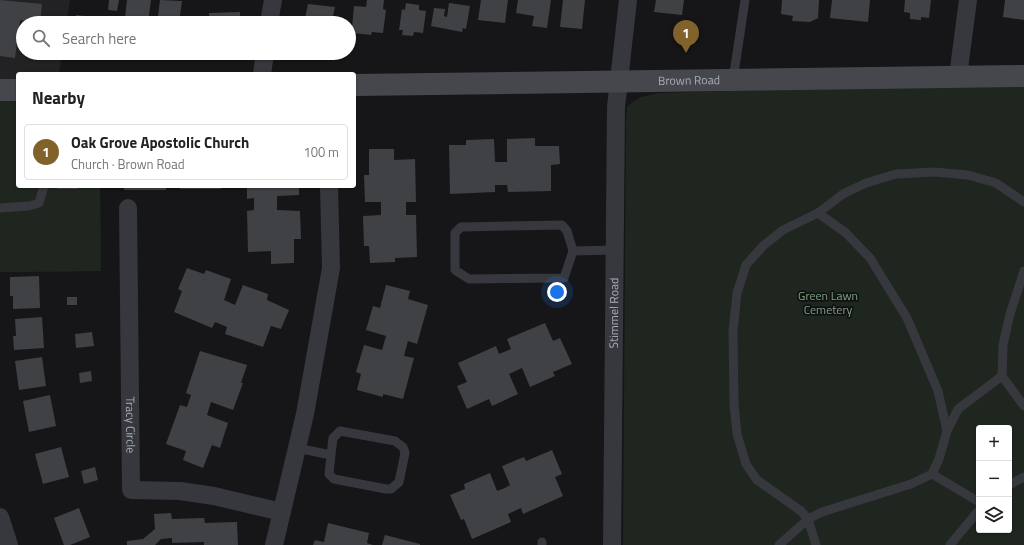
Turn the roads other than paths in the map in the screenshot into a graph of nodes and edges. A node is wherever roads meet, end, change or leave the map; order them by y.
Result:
1 (273, 0) edge
2 (628, 0) edge
3 (745, 0) edge
4 (968, 0) edge
5 (271, 16) edge
6 (264, 60) edge
7 (262, 72) edge
8 (958, 76) junction
9 (1024, 76) edge
10 (733, 80) junction
11 (618, 82) junction
12 (356, 85) edge
13 (0, 90) edge
14 (16, 90) edge
15 (43, 188) edge
16 (329, 188) edge
17 (1024, 202) edge
18 (0, 208) edge
19 (128, 208) dead end
20 (818, 213) junction
21 (615, 250) junction
22 (573, 251) junction
23 (1024, 271) edge
24 (1002, 376) junction
25 (1024, 406) edge
26 (947, 431) junction
27 (296, 448) junction
28 (331, 455) junction
29 (932, 474) junction
30 (1024, 477) edge
31 (1012, 483) edge
32 (976, 500) edge
33 (282, 512) junction
34 (976, 514) edge
35 (0, 517) edge
36 (808, 519) junction
37 (9, 545) edge
38 (274, 545) edge
39 (612, 545) edge
40 (779, 545) edge
41 (816, 545) edge
42 (950, 545) edge

1 - 5 street
2 - 11 street, Stimmel Road
3 - 10 lane
4 - 8 street
6 - 7 street
8 - 9 main road, Brown Road
8 - 10 main road, Brown Road
10 - 11 main road, Brown Road
11 - 12 main road, Brown Road
11 - 21 street, Stimmel Road
13 - 14 main road
15 - 18 lane
16 - 27 street
17 - 20 lane
19 - 33 street, Tracy Circle
20 - 26 lane
20 - 36 lane
21 - 22 lane
21 - 39 street, Stimmel Road
22 - 22 lane
23 - 24 lane
24 - 25 lane
24 - 26 lane
26 - 29 lane
27 - 28 lane
27 - 33 street
28 - 28 lane
29 - 32 lane
29 - 36 lane
30 - 31 lane
33 - 38 street
34 - 42 lane
35 - 37 street
36 - 40 lane
36 - 41 lane

